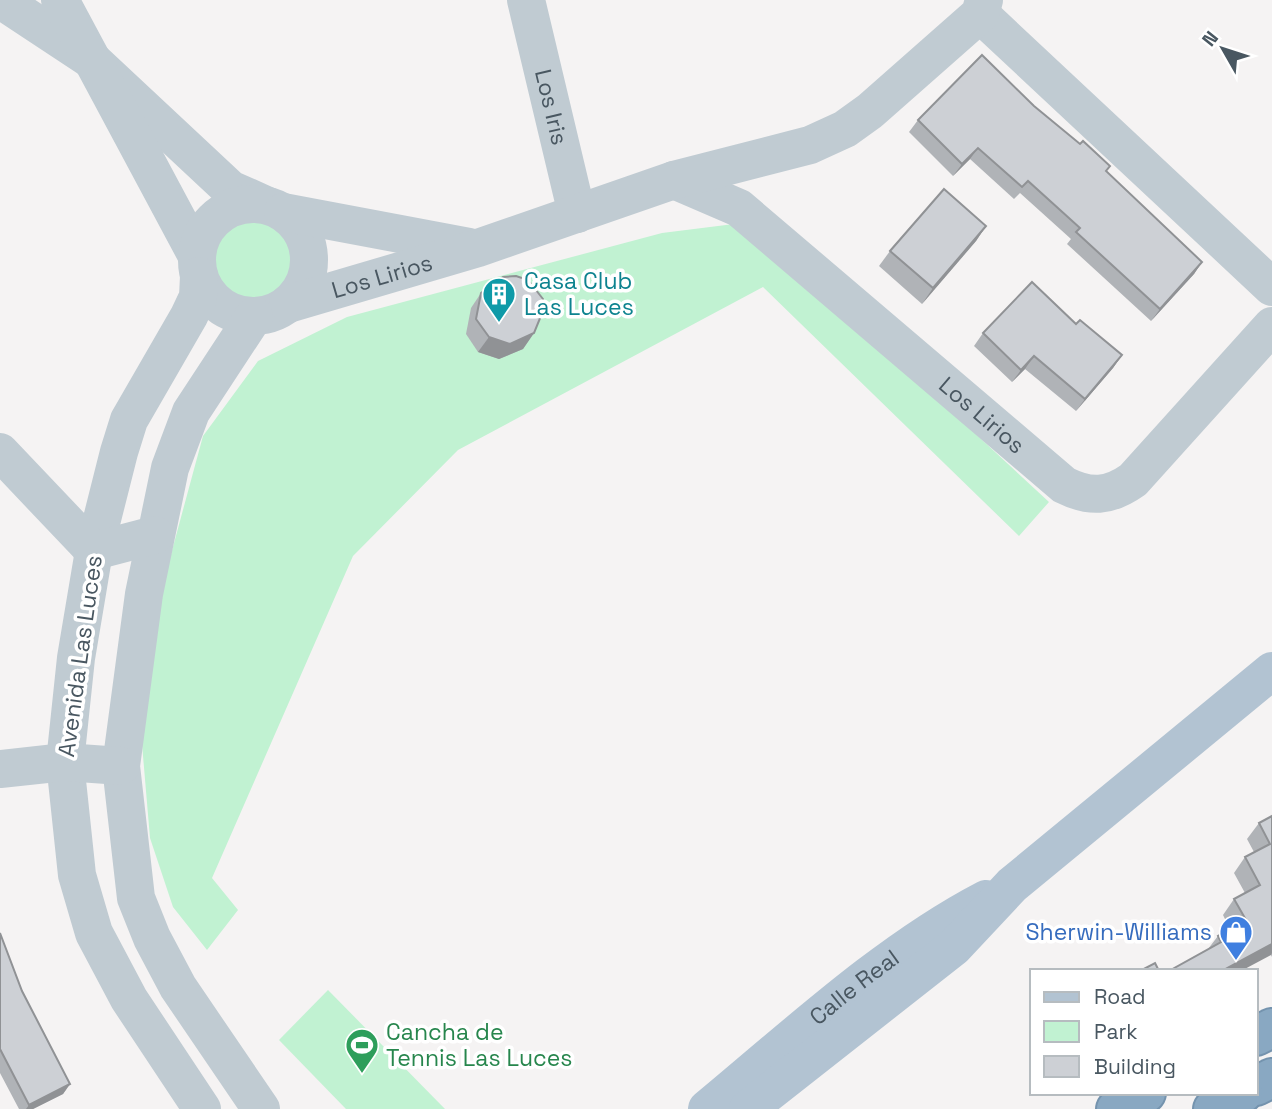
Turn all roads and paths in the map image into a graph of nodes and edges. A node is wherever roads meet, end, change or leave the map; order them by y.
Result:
1 (1, 0) edge
2 (60, 0) edge
3 (526, 0) edge
4 (982, 7) edge
5 (93, 61) junction
6 (781, 152) junction
7 (674, 180) junction
8 (274, 209) junction
9 (577, 214) junction
10 (773, 236) junction
11 (478, 248) junction
12 (198, 266) junction
13 (1272, 287) edge
14 (271, 310) junction
15 (1272, 326) edge
16 (0, 452) edge
17 (155, 535) junction
18 (94, 551) junction
19 (1272, 671) edge
20 (65, 762) junction
21 (121, 766) junction
22 (0, 769) edge
23 (1012, 885) junction
24 (1142, 1095) edge
25 (1239, 1095) edge
26 (202, 1109) edge
27 (261, 1109) edge
28 (707, 1109) edge
29 (725, 1109) edge
30 (748, 1109) edge
31 (1116, 1109) edge
32 (1213, 1109) edge

1 - 5 street
2 - 5 street
3 - 9 street, Los Iris
4 - 6 street, Los Lirios
4 - 13 street, Los Lirios
5 - 8 street
5 - 12 street
6 - 7 street, Los Lirios
6 - 10 street
7 - 9 street, Los Lirios
7 - 10 street, Los Lirios
8 - 11 street, Los Lirios
8 - 12 street
8 - 14 street
9 - 11 street, Los Lirios
10 - 15 street, Los Lirios
11 - 14 street, Los Lirios
12 - 14 street
12 - 18 street, Avenida Las Luces
14 - 17 street
16 - 18 street
17 - 18 street
17 - 21 street
18 - 20 street, Avenida Las Luces
19 - 23 main road, Calle Real
20 - 21 street
20 - 22 street
20 - 26 street, Avenida Las Luces
21 - 27 street
23 - 28 main road, Calle Real
23 - 29 main road
23 - 30 main road, Calle Real
24 - 31 highway
25 - 32 highway

